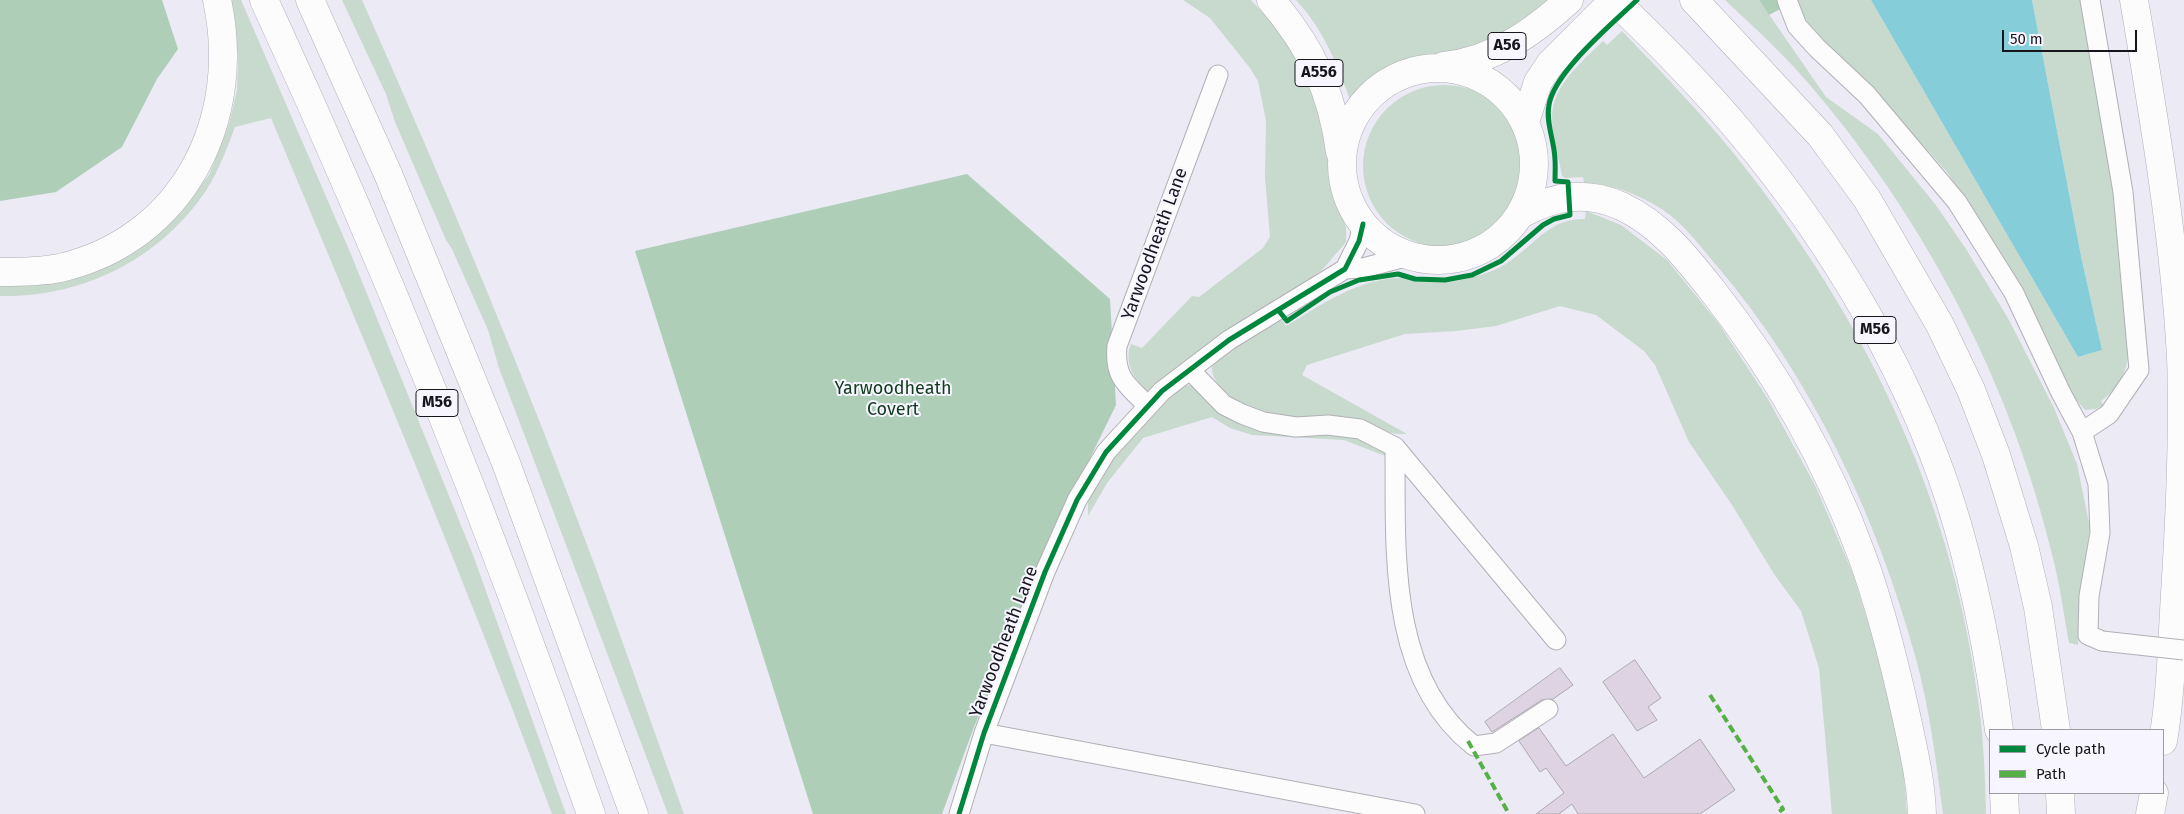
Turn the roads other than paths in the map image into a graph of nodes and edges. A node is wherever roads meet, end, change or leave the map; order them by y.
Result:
1 (217, 0) edge
2 (264, 0) edge
3 (310, 0) edge
4 (1271, 0) edge
5 (1569, 0) edge
6 (1614, 0) edge
7 (1694, 0) edge
8 (1787, 0) edge
9 (2090, 0) edge
10 (2134, 0) edge
11 (1433, 67) junction
12 (1218, 75) dead end
13 (1525, 122) junction
14 (1341, 158) junction
15 (1521, 214) junction
16 (1363, 224) junction
17 (1409, 256) junction
18 (1345, 269) junction
19 (0, 272) edge
20 (1190, 370) junction
21 (1148, 406) junction
22 (2082, 432) junction
23 (1395, 447) junction
24 (1556, 640) dead end
25 (2184, 650) edge
26 (1548, 709) dead end
27 (1999, 729) edge
28 (2056, 729) edge
29 (2164, 730) edge
30 (984, 733) junction
31 (2004, 794) edge
32 (2060, 794) edge
33 (2154, 794) edge
34 (591, 814) edge
35 (634, 814) edge
36 (960, 814) edge
37 (1415, 814) edge
38 (1922, 814) edge
39 (2005, 814) edge
40 (2061, 814) edge
41 (2150, 814) edge

1 - 19 highway
2 - 34 highway, M56
3 - 35 highway, M56
4 - 14 highway, A556
5 - 11 highway, A56
6 - 13 highway, A56, bridge
6 - 27 highway, M56
7 - 28 highway
8 - 22 street
9 - 22 street
10 - 29 highway
11 - 13 highway, A56
11 - 14 highway, A56
12 - 21 street, Yarwoodheath Lane
13 - 15 highway, A56
14 - 16 highway, A56
15 - 17 highway, A56
15 - 38 highway
16 - 17 highway, A56
16 - 18 street
17 - 18 street, Yarwoodheath Lane
18 - 20 street, Yarwoodheath Lane
20 - 21 street, Yarwoodheath Lane
20 - 23 street
21 - 30 street, Yarwoodheath Lane
22 - 25 street, bridge
23 - 24 street
23 - 26 street
30 - 36 street, Yarwoodheath Lane
30 - 37 street
31 - 39 highway
32 - 40 highway
33 - 41 highway

